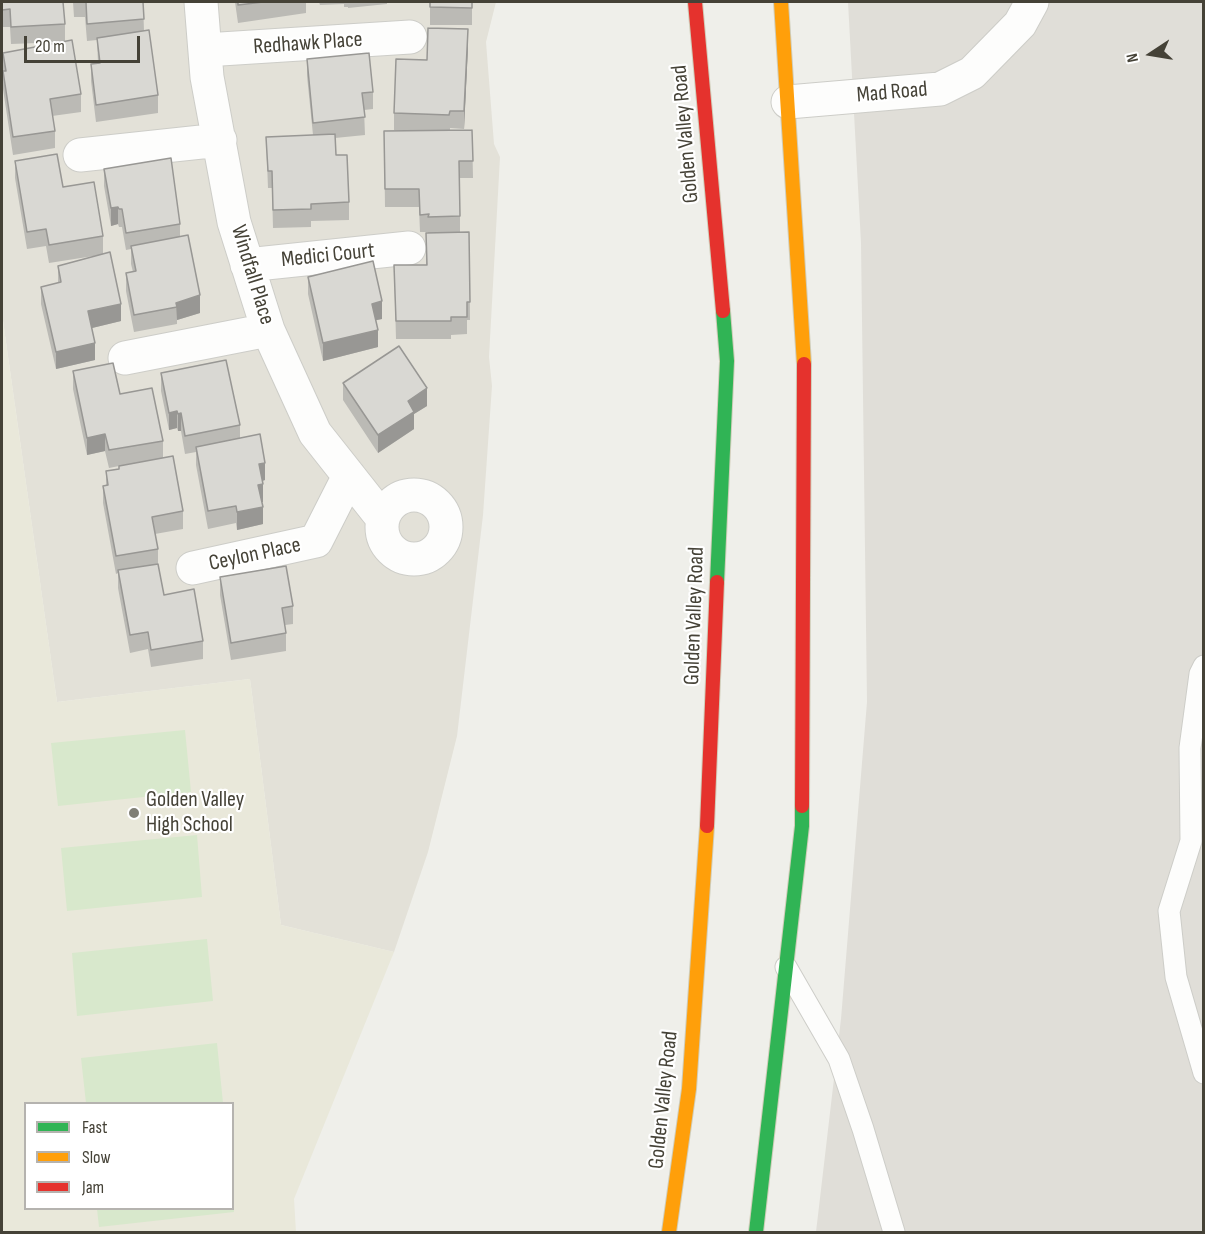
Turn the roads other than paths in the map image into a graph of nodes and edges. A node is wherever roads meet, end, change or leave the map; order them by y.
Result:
1 (201, 2) edge
2 (695, 2) edge
3 (781, 2) edge
4 (1032, 2) edge
5 (410, 38) dead end
6 (205, 50) junction
7 (788, 102) junction
8 (220, 140) junction
9 (80, 155) dead end
10 (409, 248) dead end
11 (247, 265) junction
12 (268, 330) junction
13 (125, 358) dead end
14 (349, 476) junction
15 (383, 519) dead end
16 (193, 568) dead end
17 (1203, 666) edge
18 (786, 966) junction
19 (1203, 1073) edge
20 (669, 1233) edge
21 (756, 1233) edge
22 (894, 1233) edge

1 - 6 street, Windfall Place
2 - 20 main road, Golden Valley Road
3 - 7 main road
4 - 7 street, Mad Road
5 - 6 street, Redhawk Place
6 - 8 street, Windfall Place
7 - 18 main road
8 - 9 street
8 - 11 street, Windfall Place
10 - 11 street, Medici Court
11 - 12 street, Windfall Place
12 - 13 street
12 - 14 street, Windfall Place
14 - 15 street, Windfall Place
14 - 16 street, Ceylon Place
17 - 19 lane
18 - 21 main road
18 - 22 lane

